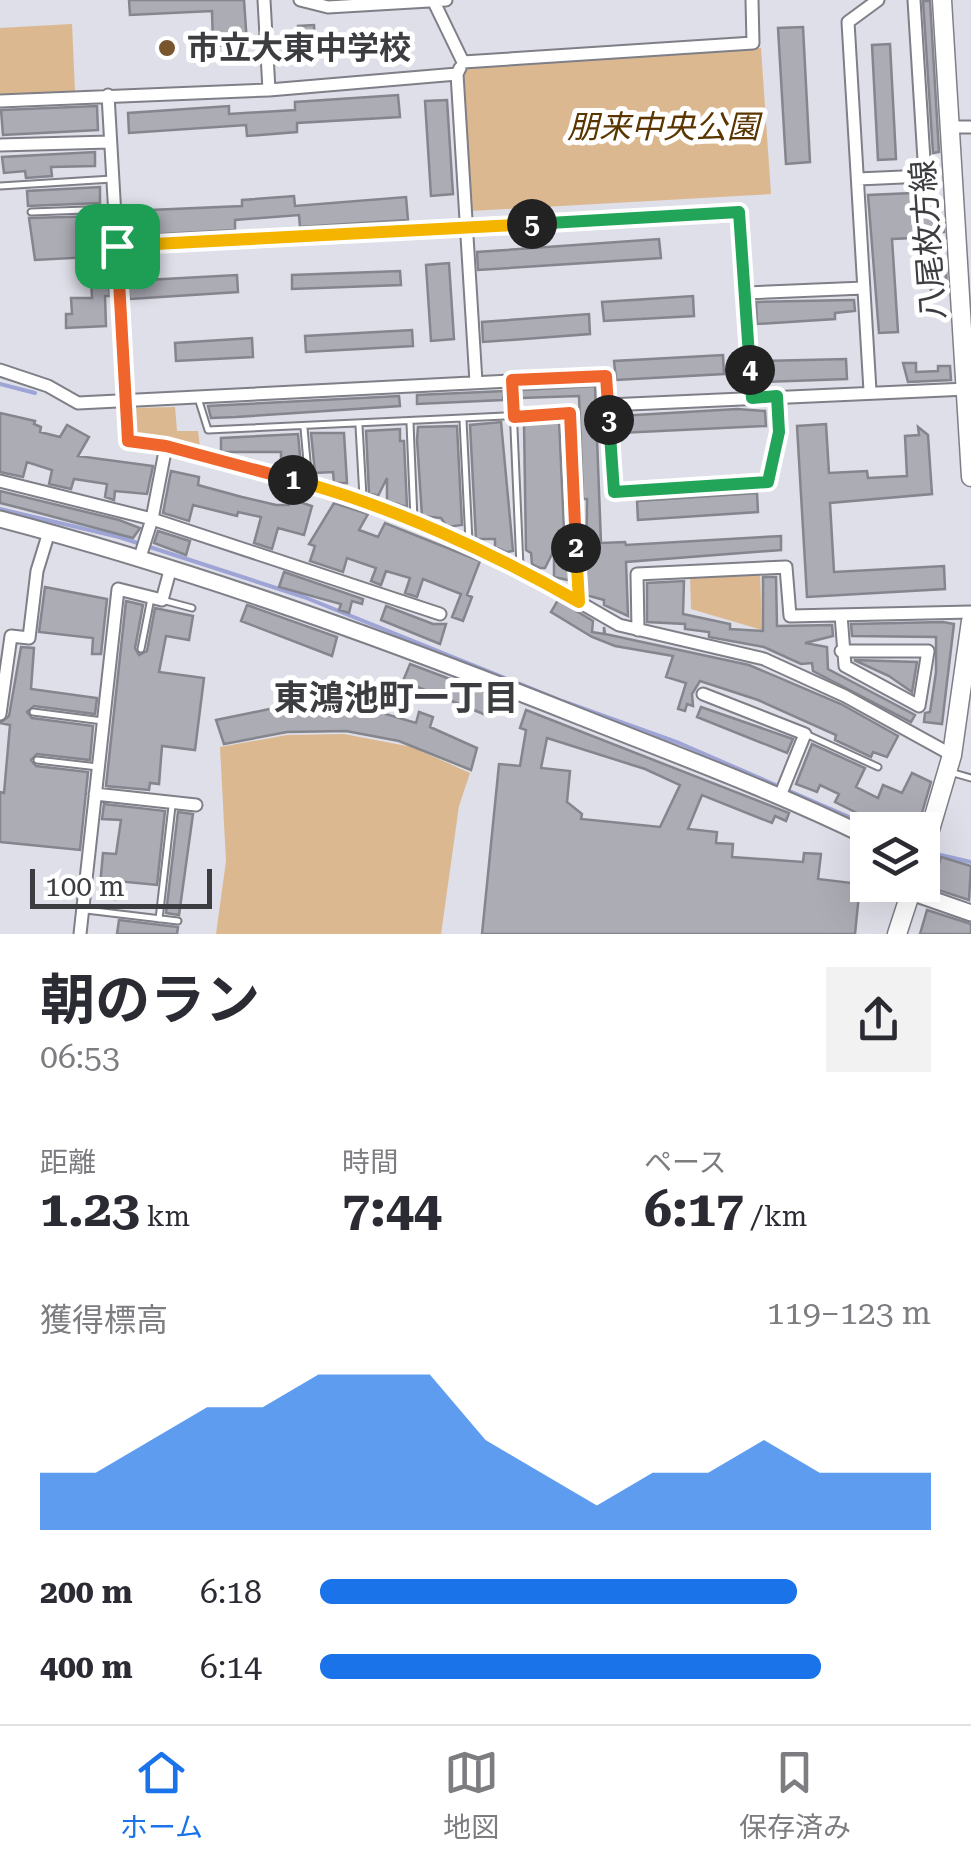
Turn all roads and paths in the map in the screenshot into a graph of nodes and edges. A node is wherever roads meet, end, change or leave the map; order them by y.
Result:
1 (264, 0) edge
2 (300, 0) edge
3 (433, 0) edge
4 (446, 0) edge
5 (752, 0) edge
6 (878, 0) edge
7 (914, 0) edge
8 (942, 0) edge
9 (460, 68) junction
10 (269, 90) junction
11 (108, 95) junction
12 (0, 101) edge
13 (951, 128) junction
14 (971, 128) edge
15 (109, 142) junction
16 (0, 145) edge
17 (112, 179) junction
18 (858, 180) junction
19 (0, 186) edge
20 (114, 209) junction
21 (31, 212) dead end
22 (466, 228) junction
23 (117, 246) junction
24 (864, 288) junction
25 (746, 293) junction
26 (0, 370) edge
27 (512, 380) junction
28 (476, 382) junction
29 (969, 389) edge
30 (870, 391) junction
31 (777, 396) junction
32 (198, 398) junction
33 (752, 398) junction
34 (127, 402) junction
35 (608, 406) junction
36 (514, 417) junction
37 (462, 420) junction
38 (410, 423) junction
39 (358, 426) junction
40 (304, 428) junction
41 (166, 446) junction
42 (971, 452) edge
43 (971, 478) edge
44 (0, 481) edge
45 (309, 484) junction
46 (363, 502) junction
47 (0, 519) edge
48 (152, 519) junction
49 (414, 524) junction
50 (49, 532) junction
51 (469, 547) junction
52 (141, 555) junction
53 (172, 568) junction
54 (520, 568) junction
55 (156, 598) junction
56 (579, 602) junction
57 (192, 608) dead end
58 (971, 612) edge
59 (440, 614) dead end
60 (841, 615) junction
61 (971, 621) edge
62 (638, 630) junction
63 (141, 650) dead end
64 (841, 651) junction
65 (703, 694) dead end
66 (32, 712) dead end
67 (0, 714) edge
68 (103, 721) junction
69 (805, 734) junction
70 (36, 760) dead end
71 (950, 763) junction
72 (98, 767) junction
73 (878, 768) dead end
74 (971, 778) edge
75 (96, 794) junction
76 (780, 795) junction
77 (172, 803) junction
78 (196, 806) dead end
79 (936, 812) edge
80 (850, 828) edge
81 (940, 899) edge
82 (907, 902) edge
83 (83, 910) junction
84 (971, 912) edge
85 (159, 919) junction
86 (178, 921) dead end
87 (80, 934) edge
88 (897, 934) edge

1 - 10 street
2 - 3 street
3 - 4 street
3 - 9 street
5 - 9 street
6 - 18 street
7 - 18 street
8 - 13 main road, 八尾枚方線
9 - 10 street
9 - 22 street
10 - 11 street
11 - 12 street
11 - 15 street
13 - 14 street
13 - 29 main road, 八尾枚方線
15 - 16 street
15 - 17 street
17 - 19 lane
17 - 20 street
18 - 24 street
20 - 21 lane
20 - 23 street
22 - 23 street
22 - 25 street
22 - 28 street
23 - 34 street
24 - 25 street
24 - 30 street
25 - 33 street
26 - 34 street
27 - 28 street
27 - 35 street
27 - 36 lane
28 - 32 street
29 - 30 street
29 - 42 main road, 八尾枚方線
30 - 31 street
31 - 33 street
31 - 35 street
32 - 34 street
32 - 40 lane
33 - 35 street
34 - 41 street
36 - 37 lane
36 - 54 lane
36 - 56 lane
37 - 38 lane
37 - 51 lane
38 - 39 lane
38 - 49 lane
39 - 40 lane
39 - 46 lane
40 - 45 lane
41 - 45 street
41 - 48 street
42 - 43 main road, 八尾枚方線
44 - 48 street
45 - 46 street
46 - 49 street
47 - 50 street
48 - 52 street
48 - 59 street
49 - 51 street
50 - 52 street
50 - 67 street
51 - 54 street
52 - 53 street
53 - 55 street
53 - 76 street
54 - 56 street
55 - 57 lane
55 - 63 lane
55 - 68 street
56 - 62 street
58 - 60 street
60 - 62 street
60 - 64 street
61 - 71 main road
62 - 71 street
64 - 64 street
65 - 69 street
66 - 68 lane
68 - 72 street
69 - 73 lane
69 - 76 street
70 - 72 lane
71 - 74 lane
71 - 79 main road
72 - 75 street
75 - 77 street
75 - 83 street
76 - 80 street
77 - 78 street
77 - 85 lane
81 - 84 street
82 - 88 main road
83 - 85 lane
83 - 87 street
85 - 86 lane

